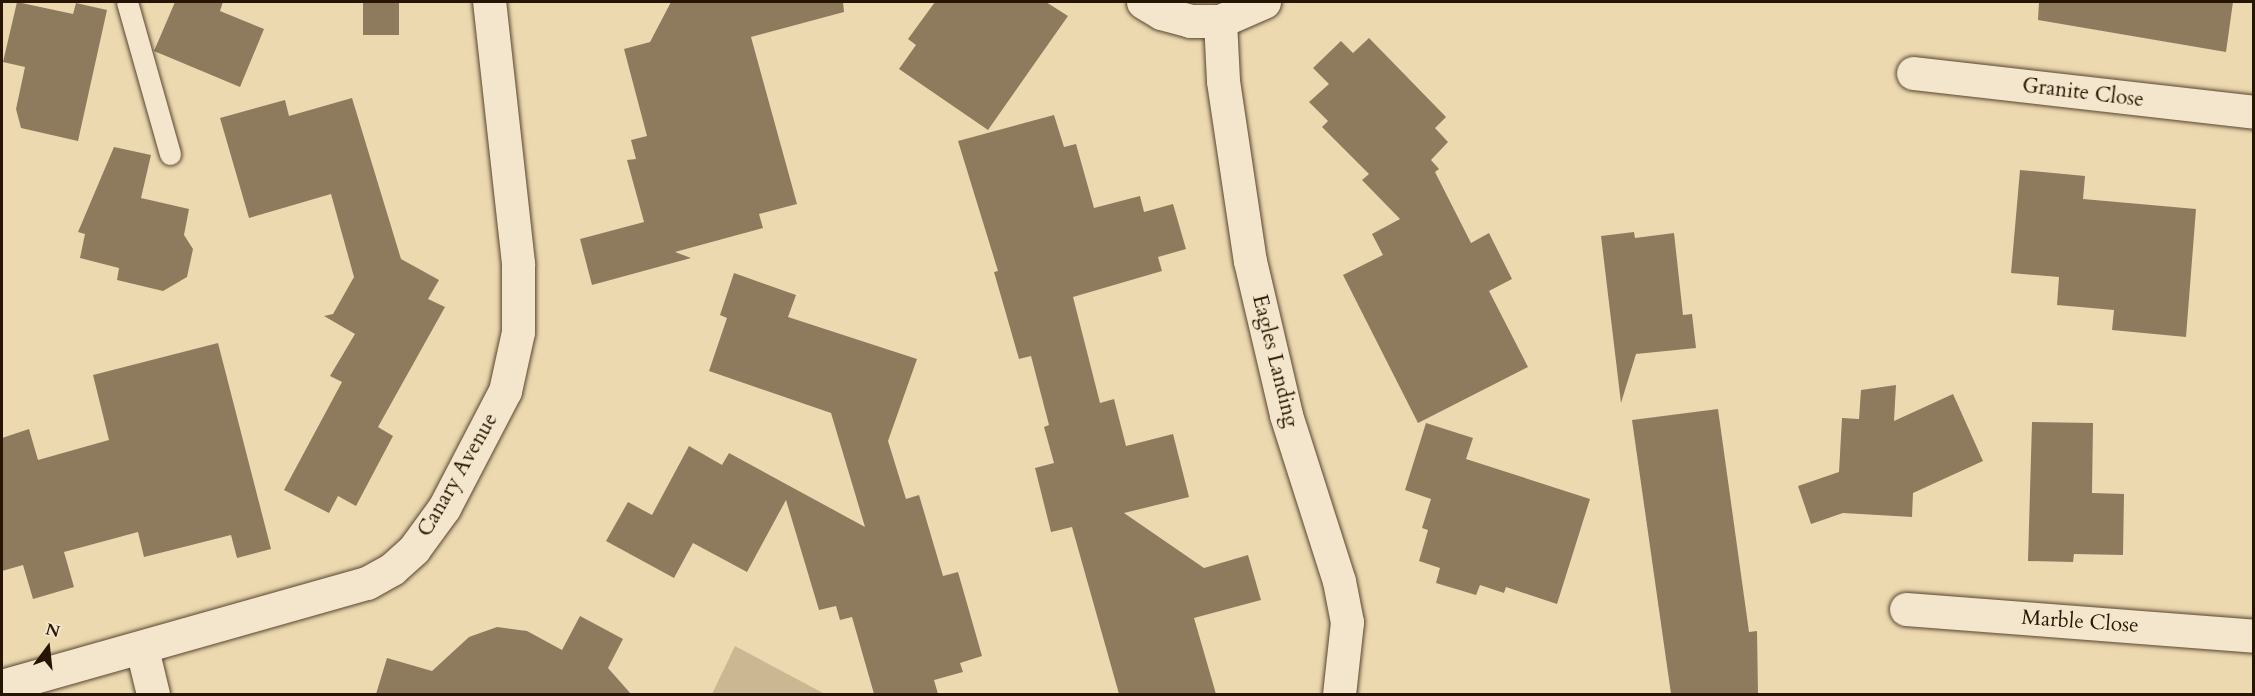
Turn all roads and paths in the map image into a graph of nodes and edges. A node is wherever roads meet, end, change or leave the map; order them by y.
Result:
1 (127, 2) edge
2 (489, 2) edge
3 (1143, 2) edge
4 (1264, 2) edge
5 (1220, 21) junction
6 (1912, 73) dead end
7 (2253, 112) edge
8 (170, 154) dead end
9 (1906, 609) dead end
10 (2253, 636) edge
11 (142, 649) junction
12 (2, 686) edge
13 (153, 694) edge
14 (1339, 694) edge

1 - 8 lane
2 - 11 street, Canary Avenue
3 - 5 street
4 - 5 street
5 - 14 street, Eagles Landing
6 - 7 street, Granite Close
9 - 10 street, Marble Close
11 - 12 street, Canary Avenue
11 - 13 street

